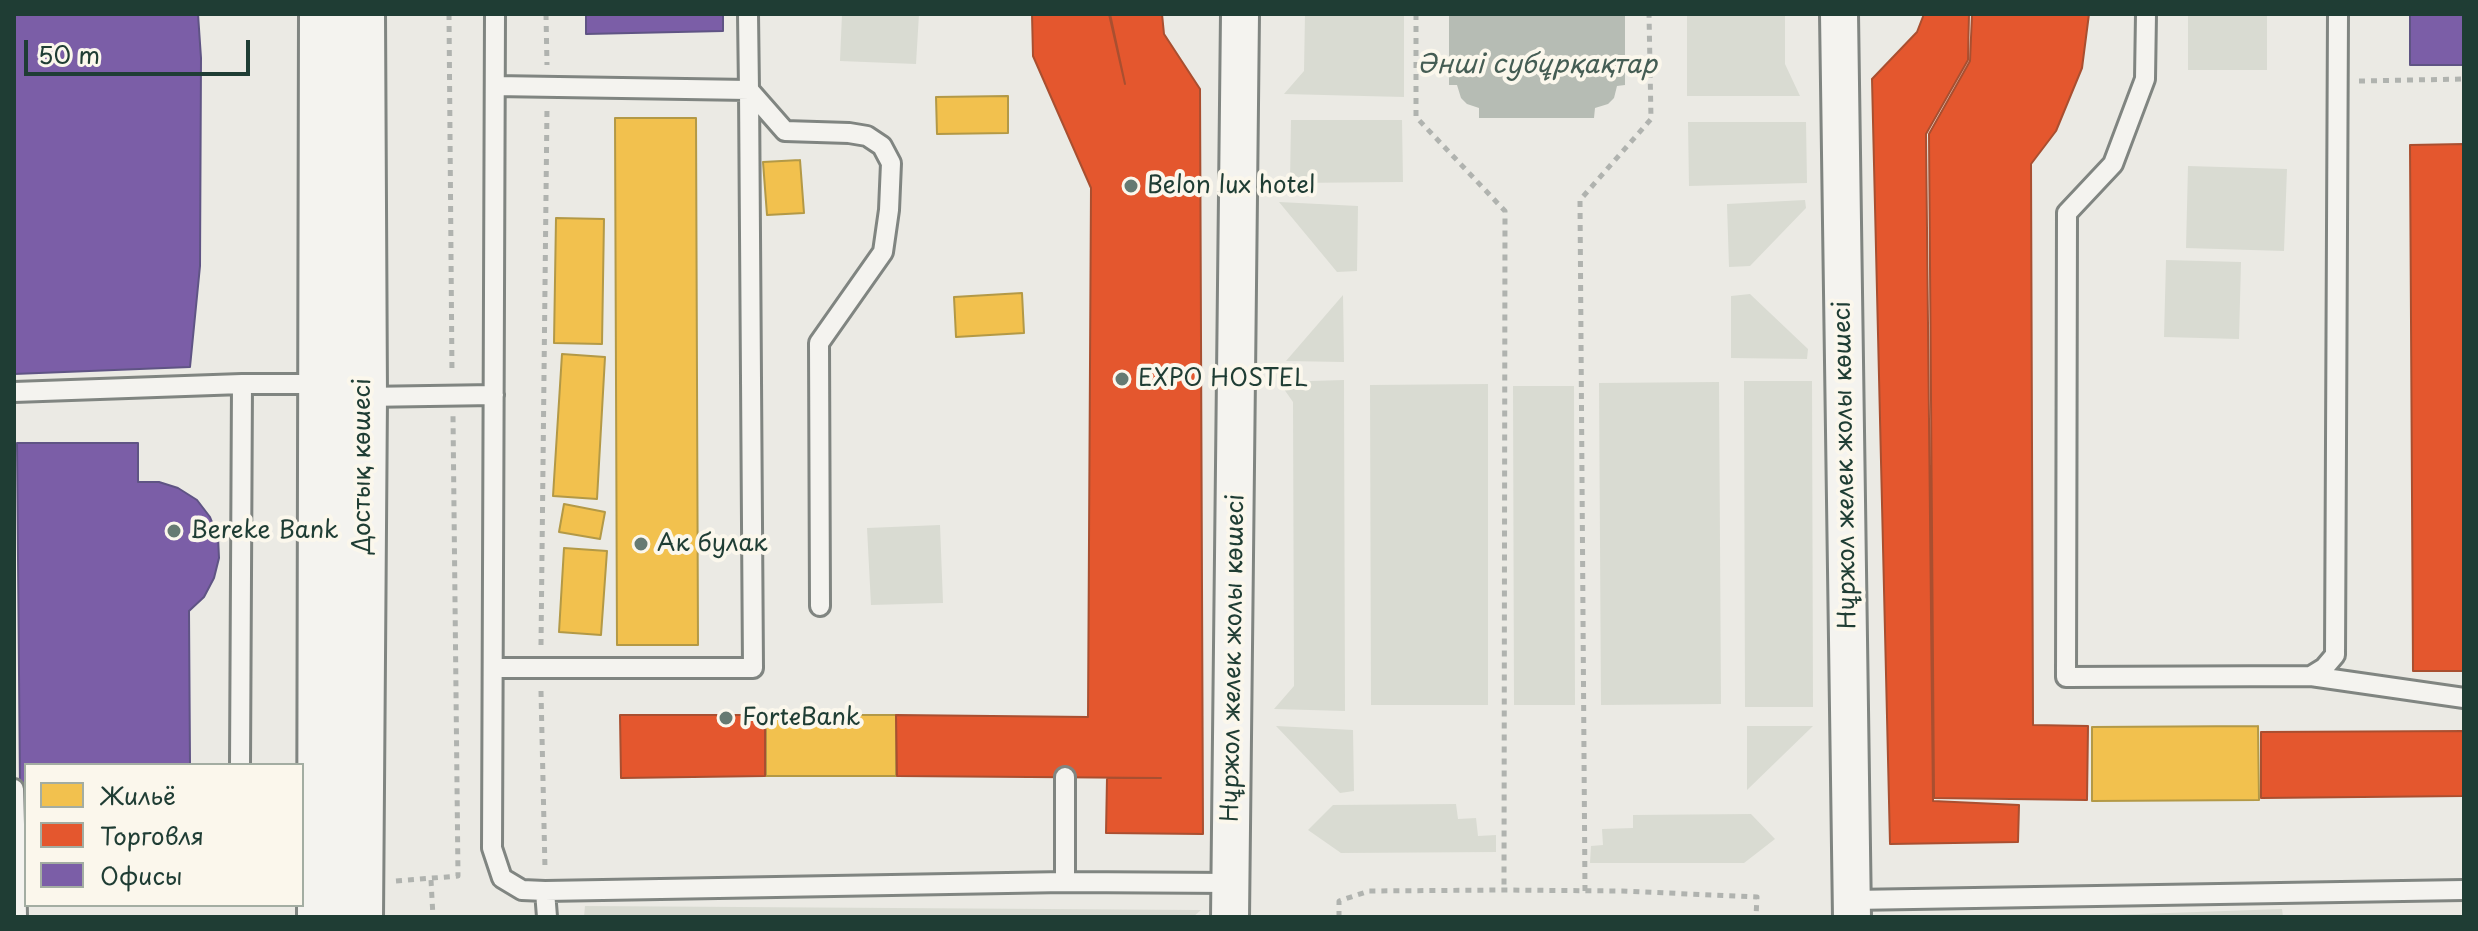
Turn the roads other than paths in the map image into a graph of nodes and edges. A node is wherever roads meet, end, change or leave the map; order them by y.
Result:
1 (322, 14) edge
2 (362, 14) edge
3 (495, 14) edge
4 (748, 14) edge
5 (1240, 14) edge
6 (1839, 14) edge
7 (2146, 14) edge
8 (2338, 14) edge
9 (495, 86) junction
10 (749, 90) junction
11 (242, 384) junction
12 (321, 384) junction
13 (14, 392) edge
14 (494, 395) junction
15 (364, 397) junction
16 (820, 606) dead end
17 (493, 668) junction
18 (2311, 676) junction
19 (2464, 698) edge
20 (240, 763) edge
21 (1065, 777) dead end
22 (14, 789) edge
23 (21, 860) edge
24 (1065, 882) junction
25 (2464, 890) edge
26 (545, 891) junction
27 (1231, 900) edge
28 (1852, 909) edge
29 (17, 917) edge
30 (320, 917) edge
31 (360, 917) edge
32 (547, 917) edge

1 - 12 street, Достық көшесі
2 - 15 street, Достық көшесі
3 - 9 lane
4 - 10 lane
5 - 27 street, Нұржол желек жолы көшесі
6 - 28 street, Нұржол желек жолы көшесі
7 - 18 lane
8 - 18 lane
9 - 10 lane
9 - 14 lane
10 - 16 lane
10 - 17 lane
11 - 12 lane
11 - 13 lane
11 - 20 lane
12 - 30 street, Достық көшесі
14 - 15 lane
14 - 17 lane
15 - 31 street, Достық көшесі
17 - 26 lane
18 - 19 lane
21 - 24 lane
22 - 23 lane
23 - 29 lane
24 - 26 lane
24 - 27 lane
25 - 28 lane
26 - 32 lane

